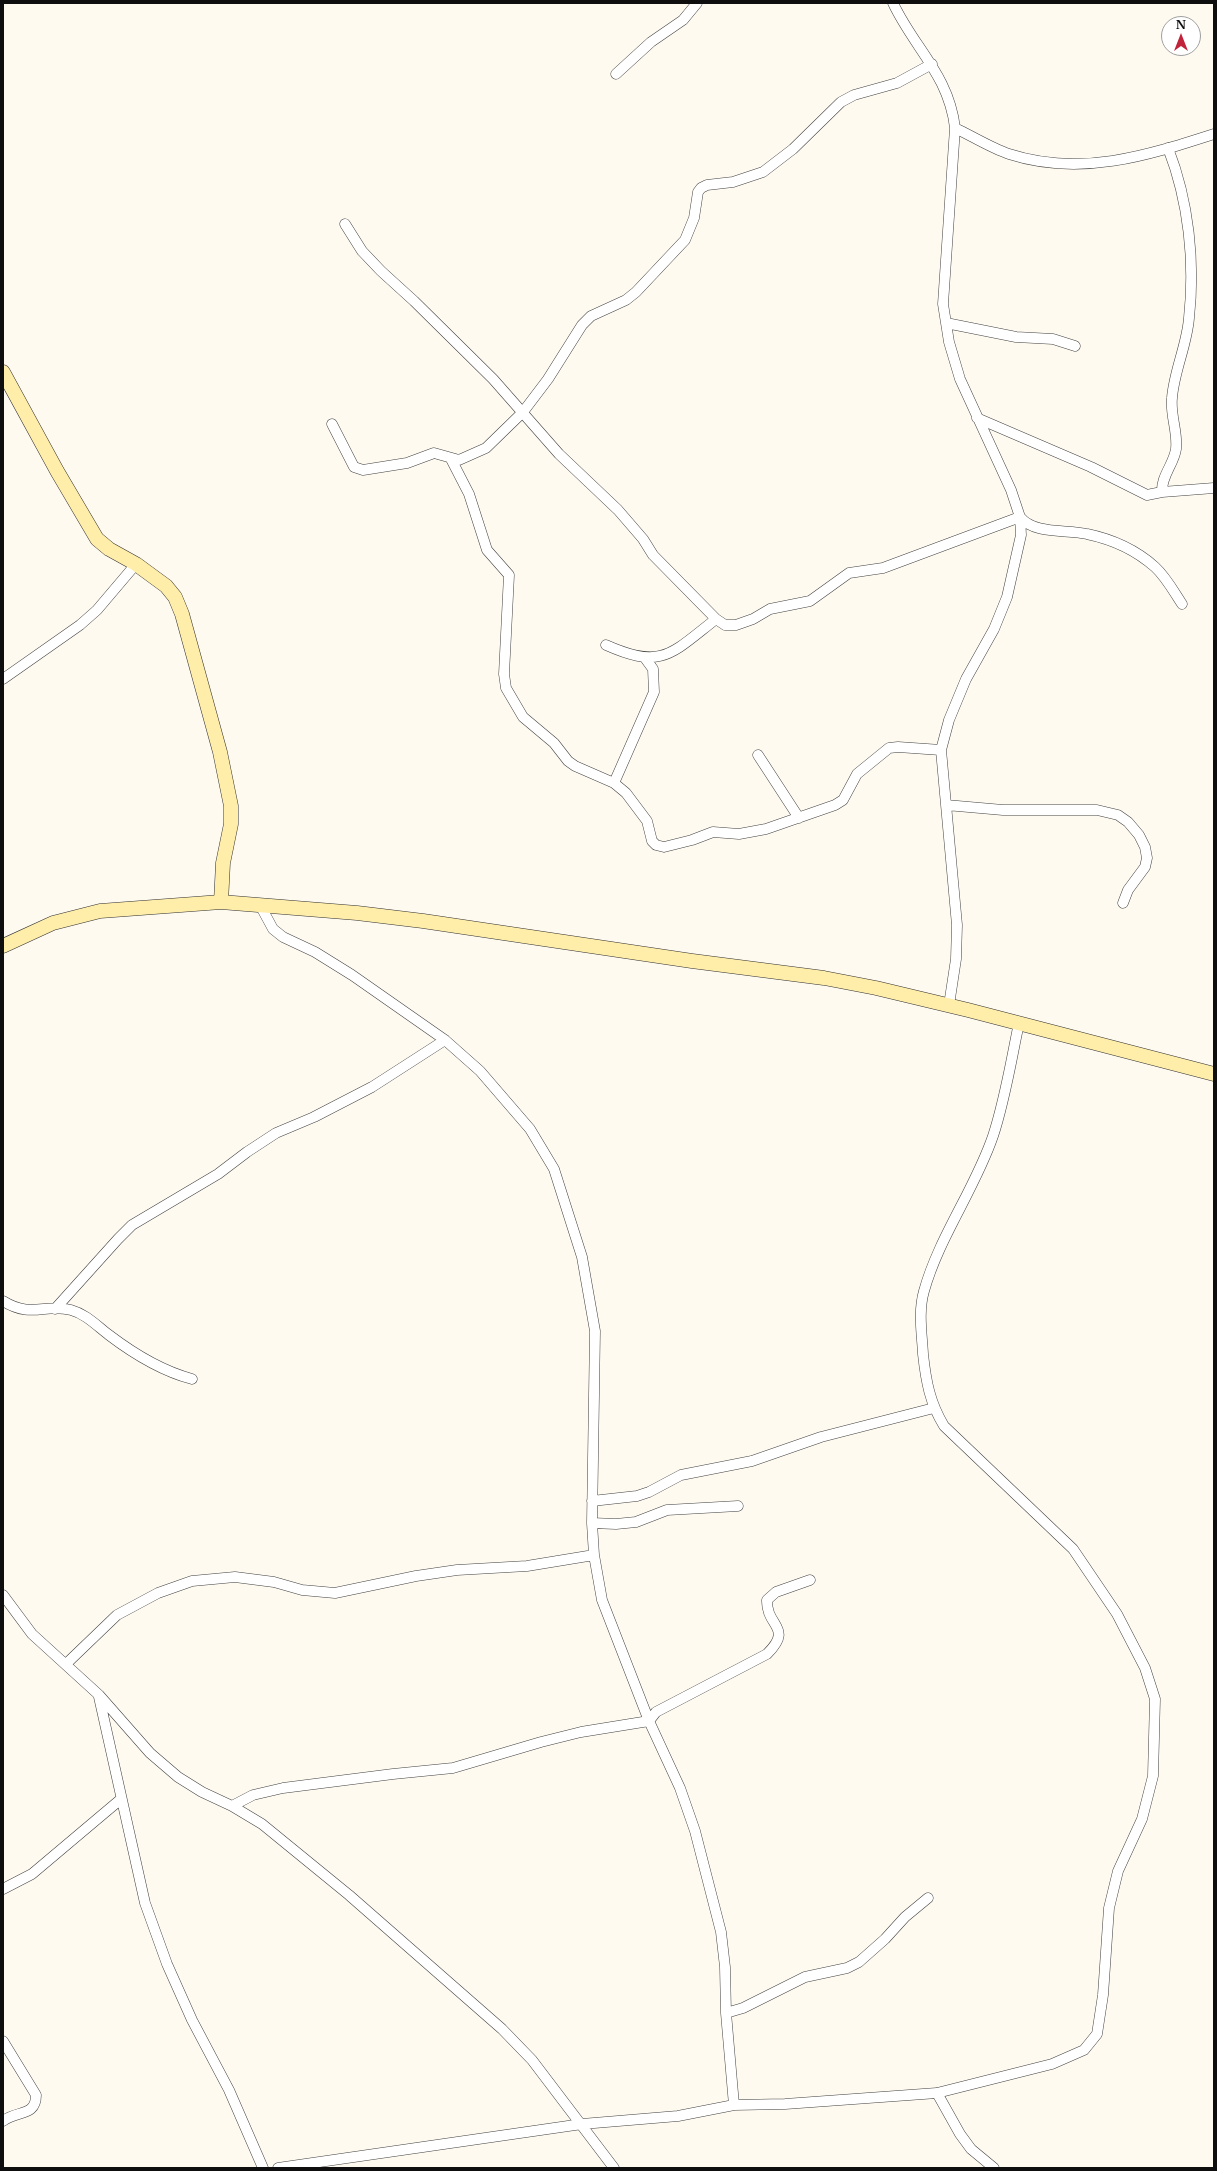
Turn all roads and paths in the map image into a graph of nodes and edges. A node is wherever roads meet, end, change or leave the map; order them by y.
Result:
1 (697, 3) edge
2 (893, 3) edge
3 (932, 64) junction
4 (616, 74) dead end
5 (955, 128) junction
6 (1214, 134) edge
7 (1168, 148) junction
8 (345, 224) dead end
9 (946, 323) junction
10 (1076, 346) dead end
11 (3, 372) edge
12 (523, 412) junction
13 (977, 418) junction
14 (332, 424) dead end
15 (451, 459) junction
16 (1214, 488) edge
17 (1162, 492) junction
18 (1020, 517) junction
19 (136, 564) junction
20 (1182, 604) dead end
21 (716, 619) junction
22 (606, 645) dead end
23 (645, 658) junction
24 (3, 679) edge
25 (941, 750) junction
26 (758, 754) dead end
27 (614, 783) junction
28 (946, 805) junction
29 (799, 818) junction
30 (221, 902) junction
31 (1123, 903) dead end
32 (260, 905) junction
33 (3, 946) edge
34 (949, 1005) junction
35 (1019, 1023) junction
36 (445, 1040) junction
37 (1214, 1074) edge
38 (3, 1301) edge
39 (55, 1309) junction
40 (192, 1379) dead end
41 (934, 1408) junction
42 (592, 1501) junction
43 (738, 1506) dead end
44 (592, 1523) junction
45 (594, 1555) junction
46 (810, 1580) dead end
47 (3, 1596) edge
48 (66, 1664) junction
49 (99, 1695) junction
50 (648, 1721) junction
51 (121, 1799) junction
52 (232, 1806) junction
53 (3, 1889) edge
54 (928, 1898) dead end
55 (726, 2013) junction
56 (3, 2041) edge
57 (937, 2093) junction
58 (734, 2104) junction
59 (3, 2121) edge
60 (582, 2124) junction
61 (263, 2168) edge
62 (278, 2168) edge
63 (614, 2168) edge
64 (994, 2168) edge

1 - 4 street
2 - 3 street
3 - 5 street
3 - 12 street
5 - 7 street
5 - 9 street
6 - 7 street
7 - 17 street
8 - 12 street
9 - 10 street
9 - 13 street
11 - 19 main road
12 - 15 street
12 - 21 street
13 - 17 street
13 - 18 street
14 - 15 street
15 - 27 street
16 - 17 street
18 - 20 street
18 - 21 street
18 - 25 street
19 - 24 street
19 - 30 main road
21 - 23 street
22 - 23 street
23 - 27 street
25 - 28 street
25 - 29 street
26 - 29 street
27 - 29 street
28 - 31 street
28 - 34 street
30 - 32 main road
30 - 33 main road
32 - 34 main road
32 - 36 street
34 - 35 main road
35 - 37 main road
35 - 41 street
36 - 39 street
36 - 42 street
38 - 39 street
39 - 40 street
41 - 42 street
41 - 57 street
42 - 44 street
43 - 44 street
44 - 45 street
45 - 48 street
45 - 50 street
46 - 50 street
47 - 48 street
48 - 49 street
49 - 51 street
49 - 52 street
50 - 52 street
50 - 55 street
51 - 53 street
51 - 61 street
52 - 60 street
54 - 55 street
55 - 58 street
56 - 59 street
57 - 58 street
57 - 64 street
58 - 60 street
60 - 62 street
60 - 63 street

